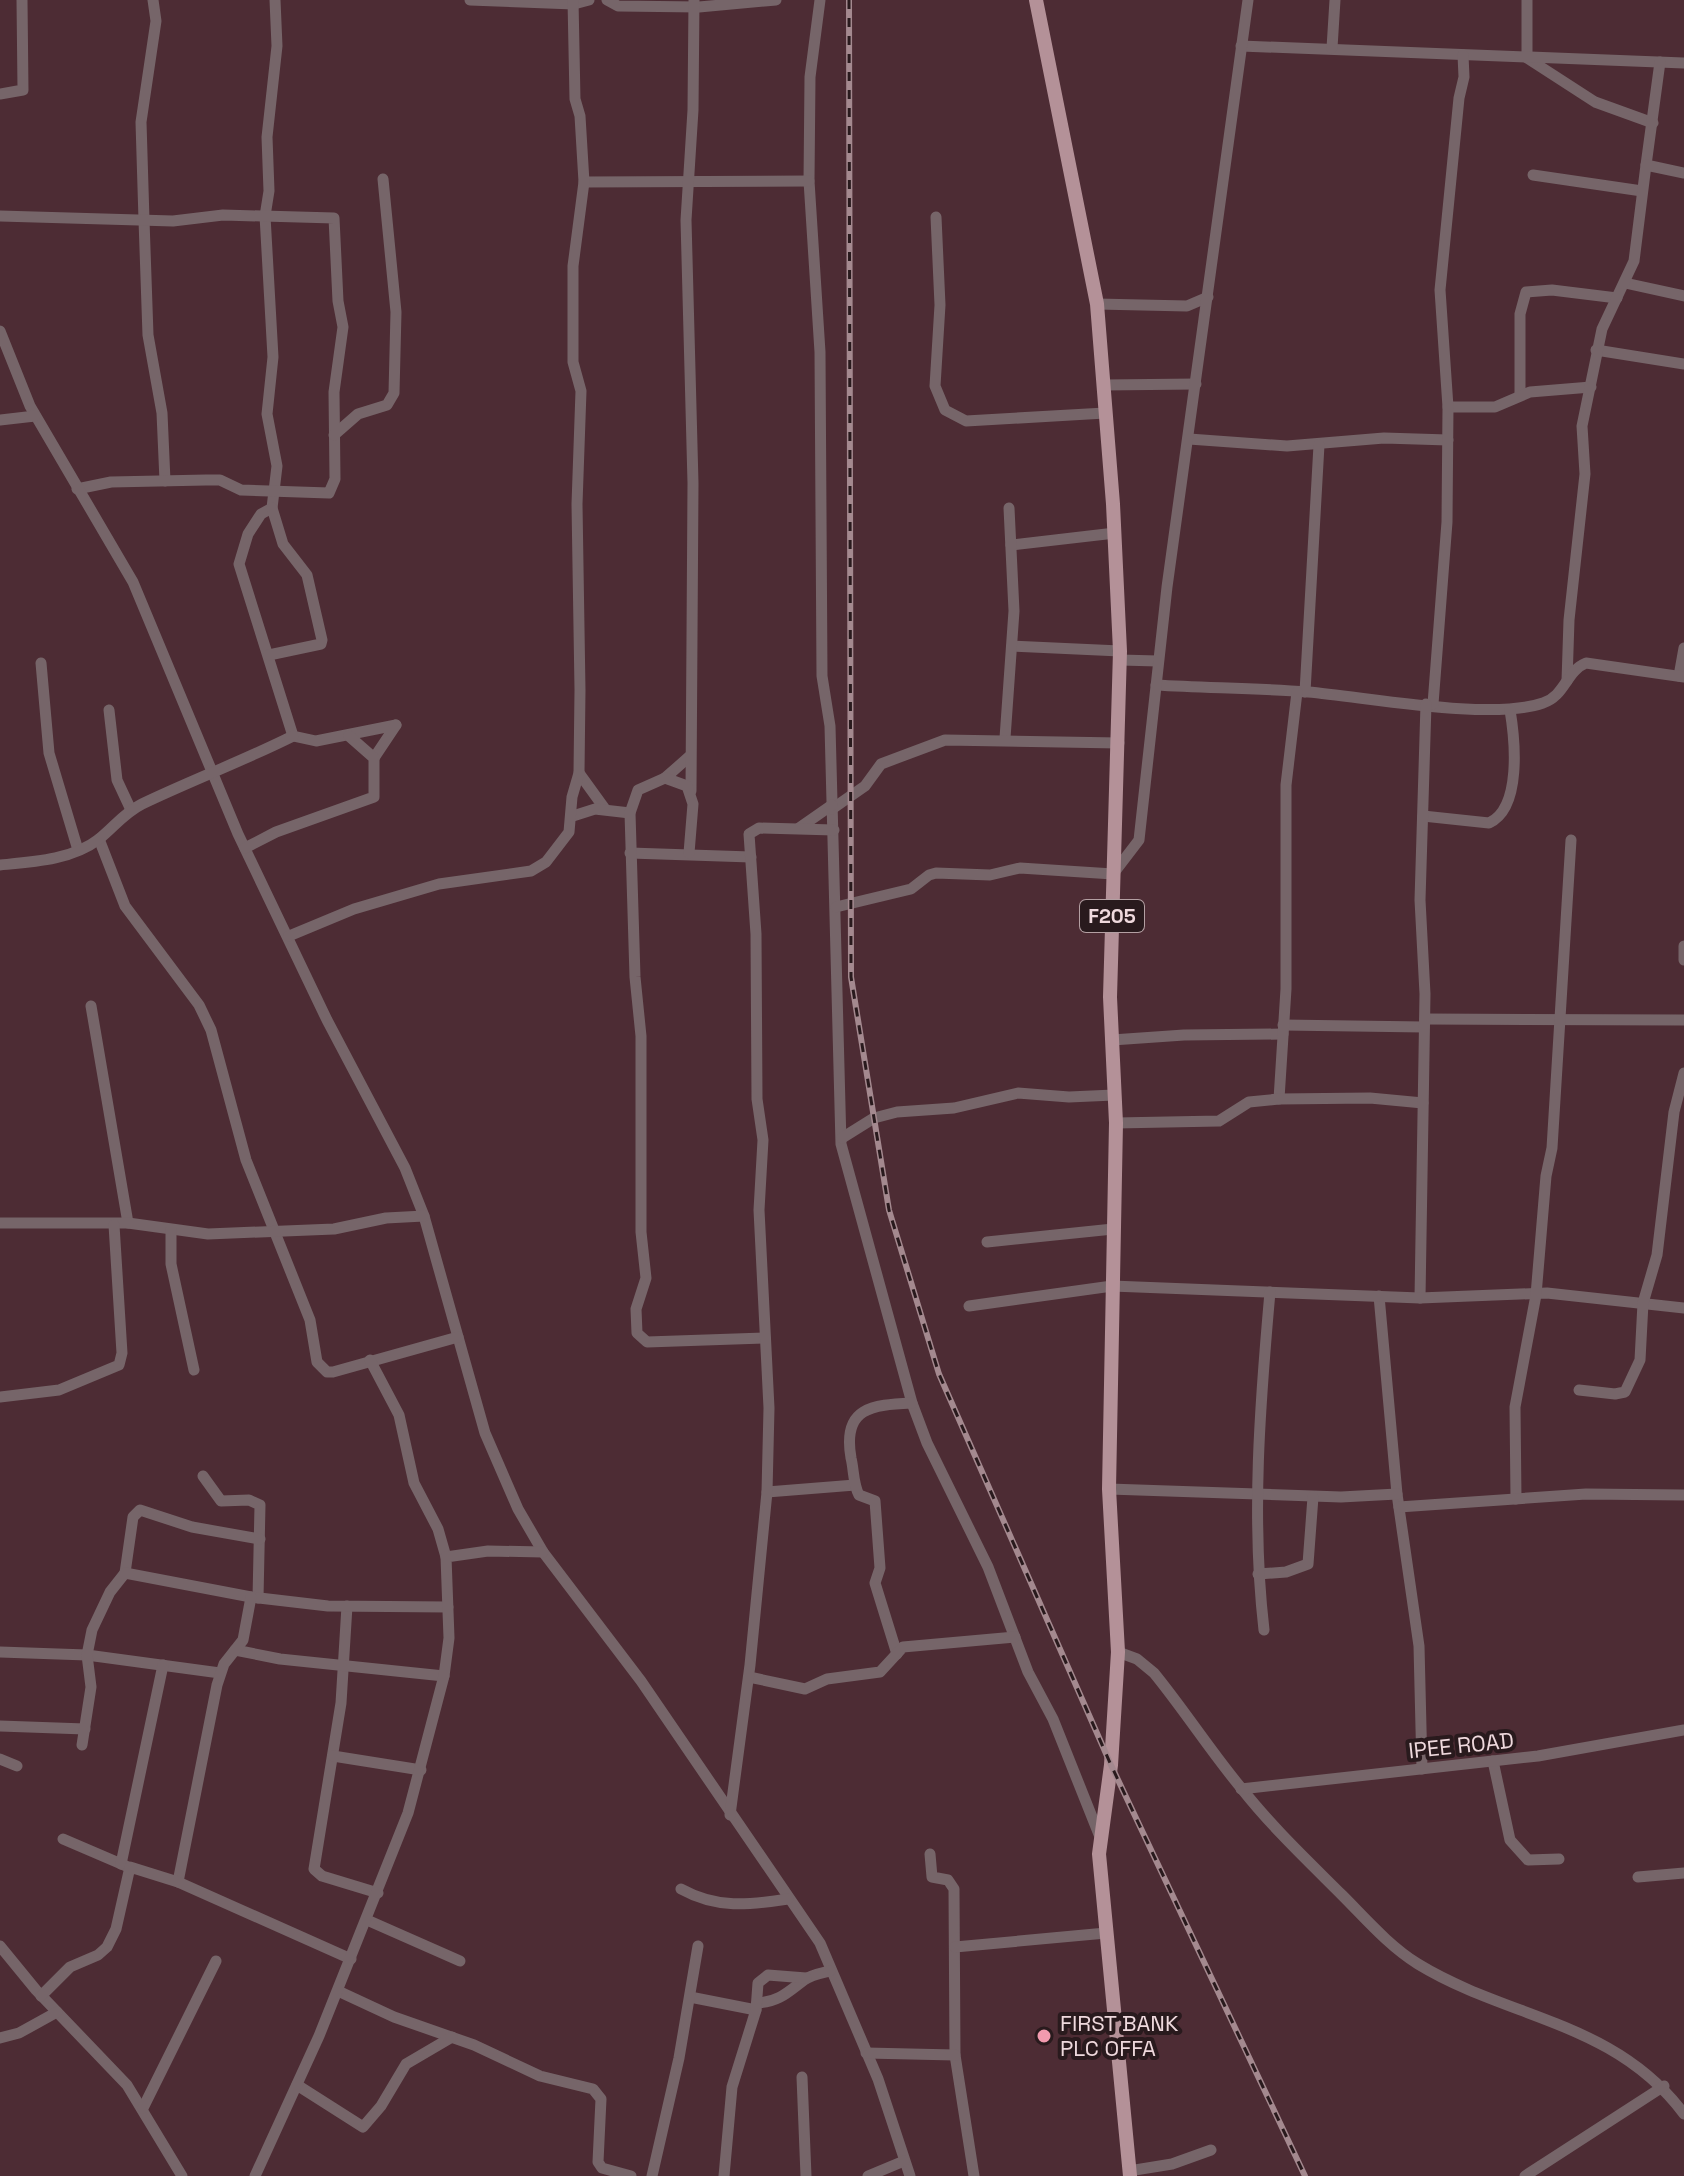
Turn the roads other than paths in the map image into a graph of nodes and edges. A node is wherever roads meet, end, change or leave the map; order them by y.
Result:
1 (22, 0) edge
2 (153, 0) edge
3 (275, 0) edge
4 (470, 0) edge
5 (589, 0) edge
6 (607, 0) edge
7 (776, 0) edge
8 (820, 0) edge
9 (1036, 0) edge
10 (1248, 0) edge
11 (1335, 0) edge
12 (1527, 0) edge
13 (573, 2) edge
14 (694, 4) edge
15 (1241, 46) junction
16 (1332, 48) junction
17 (1463, 55) junction
18 (1527, 58) junction
19 (1682, 61) edge
20 (1660, 62) junction
21 (0, 94) edge
22 (1653, 123) junction
23 (1646, 165) junction
24 (1684, 173) edge
25 (1533, 175) dead end
26 (383, 179) dead end
27 (809, 181) junction
28 (584, 182) junction
29 (689, 182) junction
30 (1642, 191) junction
31 (0, 216) edge
32 (265, 216) junction
33 (936, 217) dead end
34 (144, 220) junction
35 (1625, 283) junction
36 (1684, 296) edge
37 (1208, 297) junction
38 (1617, 298) junction
39 (1097, 304) junction
40 (0, 331) edge
41 (1596, 350) junction
42 (1684, 364) edge
43 (1196, 384) junction
44 (1104, 385) junction
45 (1591, 387) junction
46 (1520, 395) junction
47 (1448, 407) junction
48 (1105, 413) junction
49 (35, 416) junction
50 (0, 420) edge
51 (334, 435) junction
52 (1189, 439) junction
53 (1448, 440) junction
54 (1319, 445) junction
55 (165, 481) junction
56 (275, 488) junction
57 (77, 489) junction
58 (272, 508) junction
59 (1009, 508) dead end
60 (1115, 533) junction
61 (1011, 545) junction
62 (1012, 646) junction
63 (1684, 648) edge
64 (269, 655) junction
65 (1120, 656) junction
66 (1158, 661) junction
67 (41, 663) dead end
68 (1681, 676) edge
69 (1567, 681) junction
70 (1156, 685) junction
71 (1301, 692) junction
72 (1429, 704) junction
73 (109, 710) dead end
74 (1510, 710) junction
75 (293, 736) junction
76 (349, 736) junction
77 (1005, 738) junction
78 (1119, 743) junction
79 (690, 756) junction
80 (374, 758) junction
81 (579, 773) junction
82 (213, 775) junction
83 (665, 778) junction
84 (692, 795) junction
85 (832, 807) junction
86 (605, 809) junction
87 (131, 810) junction
88 (630, 813) junction
89 (573, 816) junction
90 (1423, 816) junction
91 (798, 828) junction
92 (834, 830) junction
93 (99, 839) junction
94 (1571, 840) dead end
95 (245, 848) junction
96 (78, 850) junction
97 (630, 853) junction
98 (689, 853) junction
99 (751, 857) junction
100 (0, 865) edge
101 (1113, 874) junction
102 (836, 907) junction
103 (289, 936) junction
104 (1684, 946) edge
105 (1684, 960) edge
106 (91, 1006) dead end
107 (1559, 1017) junction
108 (1684, 1020) edge
109 (1424, 1023) junction
110 (1283, 1029) junction
111 (1112, 1040) junction
112 (1684, 1073) edge
113 (1114, 1095) junction
114 (1279, 1099) junction
115 (1423, 1103) junction
116 (1116, 1123) junction
117 (842, 1138) junction
118 (424, 1216) junction
119 (0, 1223) edge
120 (128, 1223) junction
121 (114, 1225) junction
122 (1113, 1229) junction
123 (171, 1230) junction
124 (273, 1233) junction
125 (987, 1242) dead end
126 (1112, 1286) junction
127 (1270, 1292) junction
128 (1536, 1295) junction
129 (1379, 1296) junction
130 (1420, 1298) junction
131 (1643, 1303) junction
132 (969, 1306) dead end
133 (1684, 1308) edge
134 (458, 1337) junction
135 (765, 1338) junction
136 (370, 1360) junction
137 (194, 1370) dead end
138 (1579, 1390) dead end
139 (0, 1397) edge
140 (912, 1403) junction
141 (203, 1476) dead end
142 (855, 1485) junction
143 (1109, 1489) junction
144 (767, 1492) junction
145 (1257, 1494) junction
146 (1397, 1494) junction
147 (1684, 1495) edge
148 (1313, 1497) junction
149 (1516, 1499) junction
150 (1399, 1507) junction
151 (260, 1539) junction
152 (543, 1552) junction
153 (446, 1557) junction
154 (125, 1573) junction
155 (1258, 1574) junction
156 (254, 1597) junction
157 (347, 1606) junction
158 (448, 1607) junction
159 (1264, 1630) dead end
160 (1015, 1637) junction
161 (235, 1650) junction
162 (0, 1652) edge
163 (1118, 1652) junction
164 (897, 1654) junction
165 (87, 1655) junction
166 (163, 1665) junction
167 (345, 1666) junction
168 (220, 1673) junction
169 (444, 1676) junction
170 (749, 1677) junction
171 (0, 1726) edge
172 (85, 1729) junction
173 (1684, 1730) edge
174 (82, 1745) dead end
175 (333, 1756) junction
176 (0, 1759) edge
177 (1493, 1761) junction
178 (17, 1766) dead end
179 (1422, 1769) junction
180 (421, 1770) junction
181 (1241, 1789) junction
182 (730, 1815) junction
183 (1100, 1837) junction
184 (63, 1839) dead end
185 (930, 1854) dead end
186 (1559, 1859) dead end
187 (126, 1866) junction
188 (1684, 1873) edge
189 (1638, 1877) dead end
190 (178, 1882) junction
191 (681, 1889) dead end
192 (378, 1893) junction
193 (788, 1899) junction
194 (367, 1920) junction
195 (1106, 1933) junction
196 (698, 1946) dead end
197 (955, 1947) junction
198 (2, 1951) edge
199 (351, 1959) junction
200 (216, 1961) dead end
201 (460, 1961) dead end
202 (830, 1971) junction
203 (806, 1978) junction
204 (338, 1991) junction
205 (41, 1996) junction
206 (690, 1997) junction
207 (756, 2006) junction
208 (57, 2012) junction
209 (452, 2037) junction
210 (0, 2038) edge
211 (866, 2053) junction
212 (955, 2055) junction
213 (802, 2077) dead end
214 (297, 2085) junction
215 (1664, 2086) junction
216 (143, 2108) junction
217 (1684, 2114) edge
218 (1211, 2150) dead end
219 (904, 2161) junction
220 (1130, 2173) edge
221 (182, 2176) edge
222 (255, 2176) edge
223 (631, 2176) edge
224 (652, 2176) edge
225 (724, 2176) edge
226 (806, 2176) edge
227 (868, 2176) edge
228 (910, 2176) edge
229 (974, 2176) edge
230 (1525, 2176) edge

1 - 21 street
2 - 34 street
3 - 32 street
4 - 13 street
5 - 13 street
6 - 14 street
7 - 14 street
8 - 27 street
9 - 39 main road, F205
10 - 15 street
11 - 16 street
12 - 18 street
13 - 28 street
14 - 29 street
15 - 16 street
15 - 37 street
16 - 17 street
17 - 18 street
17 - 47 street
18 - 20 street
18 - 22 street
19 - 20 street
20 - 22 street
22 - 23 street
23 - 24 street
23 - 30 street
25 - 30 street
26 - 51 street
27 - 29 street
27 - 85 street
28 - 29 street
28 - 81 street
29 - 79 street
30 - 35 street
31 - 34 street
32 - 34 street
32 - 51 street
32 - 56 street
33 - 48 street
34 - 55 street
35 - 36 street
35 - 38 street
37 - 39 street
37 - 43 street
38 - 41 street
38 - 46 street
39 - 44 main road, F205
40 - 49 street
41 - 42 street
41 - 45 street
43 - 44 street
43 - 52 street
44 - 48 main road, F205
45 - 46 street
45 - 69 street
46 - 47 street
47 - 53 street
48 - 60 main road, F205
49 - 50 street
49 - 57 street
51 - 56 street
52 - 54 street
52 - 66 street
53 - 54 street
53 - 72 street
54 - 71 street
55 - 56 street
55 - 57 street
56 - 58 street
57 - 82 street
58 - 64 street
58 - 64 street
59 - 61 street
60 - 61 street
60 - 65 main road, F205
61 - 62 street
62 - 65 street
62 - 77 street
63 - 68 street
64 - 75 street
65 - 66 street
65 - 78 main road, F205
66 - 70 street
67 - 96 street
68 - 69 street
69 - 74 street
70 - 71 street
70 - 101 street
71 - 72 street
71 - 110 street
72 - 74 street
72 - 90 street
73 - 87 street
74 - 90 street
75 - 76 street
75 - 82 street
76 - 80 street
76 - 80 street
77 - 78 street
77 - 85 street
78 - 101 main road, F205
79 - 83 street
79 - 84 street
80 - 95 street
81 - 86 street
81 - 89 street
82 - 87 street
82 - 95 street
83 - 84 street
83 - 88 street
84 - 98 street
85 - 91 street
85 - 92 street
86 - 88 street
86 - 89 street
87 - 93 street
88 - 97 street
89 - 103 street
90 - 109 street
91 - 92 street
91 - 99 street
92 - 102 street
93 - 96 street
93 - 124 street
94 - 107 street
95 - 103 street
96 - 100 street
97 - 98 street
97 - 135 street
98 - 99 street
99 - 135 street
101 - 102 street
101 - 111 main road, F205
102 - 117 street
103 - 118 street
104 - 105 street
106 - 120 street
107 - 108 street
107 - 109 street
107 - 128 street
109 - 110 street
109 - 115 street
110 - 111 street
110 - 114 street
111 - 113 main road, F205
112 - 131 street
113 - 116 main road, F205
113 - 117 street
114 - 115 street
114 - 116 street
115 - 130 street
116 - 122 main road, F205
117 - 140 street
118 - 124 street
118 - 134 street
119 - 121 street
120 - 121 street
120 - 123 street
121 - 139 street
122 - 125 street
122 - 126 main road, F205
123 - 124 street
123 - 137 street
124 - 136 street
126 - 127 street
126 - 132 street
126 - 143 main road, F205
127 - 129 street
127 - 145 street
128 - 130 street
128 - 131 street
128 - 149 street
129 - 130 street
129 - 146 street
131 - 133 street
131 - 138 street
134 - 136 street
134 - 152 street
135 - 144 street
136 - 153 street
140 - 142 street
140 - 160 street
141 - 151 street
142 - 144 street
142 - 164 street
143 - 145 street
143 - 163 main road, F205
144 - 170 street
145 - 148 street
145 - 155 street
146 - 148 street
146 - 150 street
147 - 149 street
148 - 155 street
149 - 150 street
150 - 179 street
151 - 154 street
151 - 156 street
152 - 153 street
152 - 182 street
153 - 158 street
154 - 156 street
154 - 165 street
155 - 159 street
156 - 157 street
156 - 161 street
157 - 158 street
157 - 167 street
158 - 169 street
160 - 164 street
160 - 183 street
161 - 167 street
161 - 168 street
162 - 165 street
163 - 181 street
163 - 183 main road, F205
164 - 170 street
165 - 166 street
165 - 172 street
166 - 168 street
166 - 187 street
167 - 169 street
167 - 175 street
168 - 190 street
169 - 180 street
170 - 182 street
171 - 172 street
172 - 174 street
173 - 177 street, IPEE ROAD
175 - 180 street
175 - 192 street
176 - 178 street
177 - 179 street, IPEE ROAD
177 - 186 street
179 - 181 street, IPEE ROAD
180 - 192 street
181 - 215 street
182 - 193 street
183 - 195 main road, F205
184 - 187 street
185 - 197 street
187 - 190 street
187 - 205 street
188 - 189 street
190 - 199 street
191 - 193 street
192 - 194 street
193 - 202 street
194 - 199 street
194 - 201 street
195 - 197 street
195 - 220 main road, F205
196 - 206 street
197 - 212 street
198 - 205 street
199 - 204 street
200 - 216 street
202 - 203 street
202 - 211 street
203 - 207 street
203 - 207 street
204 - 209 street
204 - 214 street
205 - 208 street
206 - 207 street
206 - 224 street
207 - 225 street
208 - 210 street
208 - 216 street
209 - 214 street
209 - 223 street
211 - 212 street
211 - 219 street
212 - 229 street
213 - 226 street
214 - 222 street
215 - 217 street
215 - 230 street
216 - 221 street
218 - 220 street
219 - 227 street
219 - 228 street

